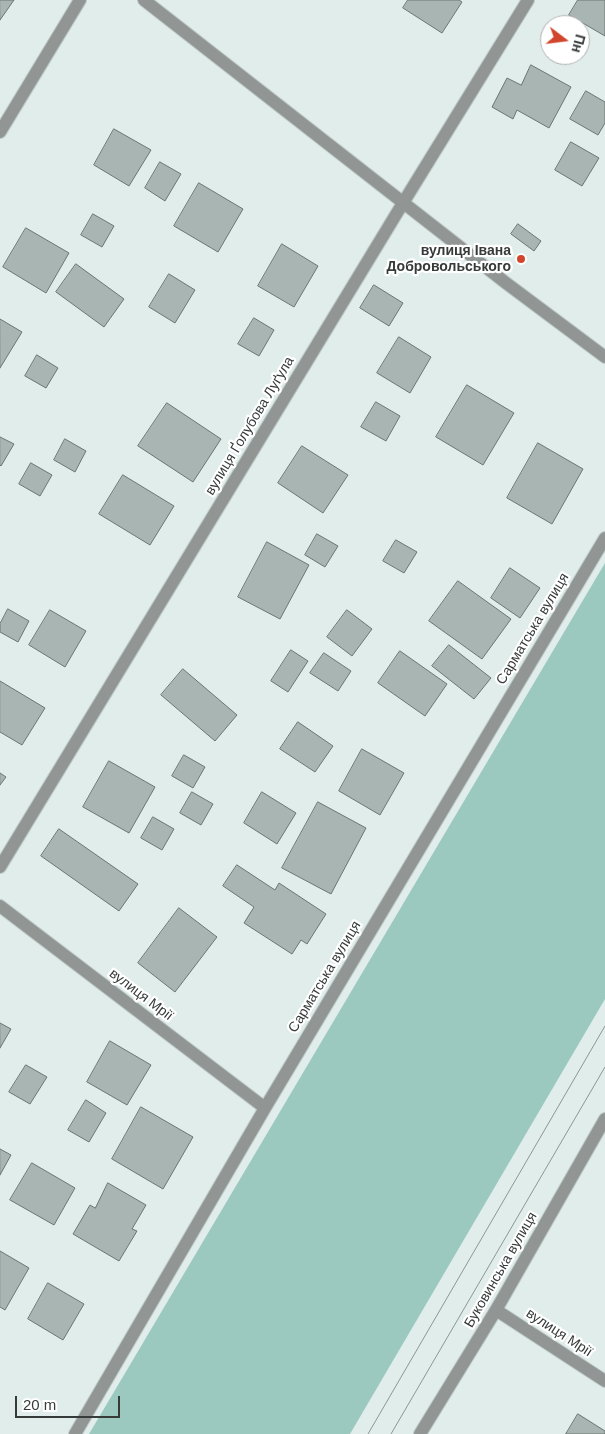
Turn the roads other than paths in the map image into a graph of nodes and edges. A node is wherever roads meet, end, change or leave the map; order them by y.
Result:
1 (80, 0) edge
2 (144, 0) edge
3 (528, 0) edge
4 (0, 132) edge
5 (403, 203) junction
6 (605, 357) edge
7 (605, 538) edge
8 (0, 867) edge
9 (0, 906) edge
10 (265, 1108) junction
11 (605, 1119) edge
12 (496, 1310) junction
13 (605, 1381) edge
14 (75, 1434) edge
15 (420, 1434) edge

1 - 4 street
2 - 5 street
3 - 5 street, вулиця Ґолубова Луґула
5 - 6 street
5 - 8 street, вулиця Ґолубова Луґула
7 - 10 street, Сарматська вулиця
9 - 10 street, вулиця Мрії
10 - 14 street, Сарматська вулиця
11 - 12 street, Буковинська вулиця
12 - 13 street, вулиця Мрії
12 - 15 street, Буковинська вулиця

